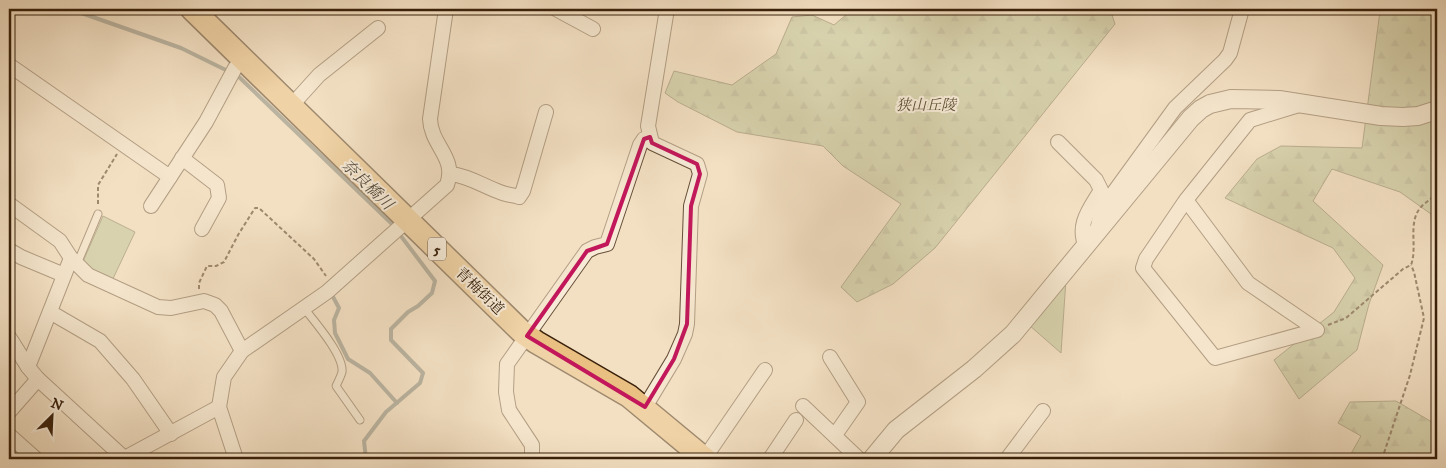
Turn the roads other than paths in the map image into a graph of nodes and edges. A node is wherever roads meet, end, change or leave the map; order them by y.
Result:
1 (446, 9) edge
2 (556, 9) edge
3 (667, 9) edge
4 (1242, 9) edge
5 (199, 11) edge
6 (378, 28) dead end
7 (593, 29) dead end
8 (9, 65) edge
9 (236, 68) junction
10 (1302, 104) junction
11 (291, 106) junction
12 (1437, 110) edge
13 (546, 112) dead end
14 (650, 136) junction
15 (1058, 142) dead end
16 (182, 158) junction
17 (450, 174) junction
18 (170, 177) junction
19 (1186, 200) junction
20 (9, 204) edge
21 (151, 206) dead end
22 (98, 214) road end
23 (400, 228) junction
24 (202, 229) dead end
25 (1091, 241) junction
26 (9, 250) edge
27 (74, 261) junction
28 (64, 275) junction
29 (304, 308) junction
30 (50, 312) junction
31 (527, 336) junction
32 (9, 337) edge
33 (242, 351) junction
34 (830, 357) dead end
35 (28, 367) junction
36 (765, 370) dead end
37 (38, 379) junction
38 (803, 406) dead end
39 (645, 407) junction
40 (219, 408) junction
41 (1042, 411) dead end
42 (9, 412) edge
43 (360, 420) dead end
44 (796, 420) dead end
45 (171, 434) junction
46 (9, 435) edge
47 (835, 436) junction
48 (36, 459) edge
49 (123, 459) edge
50 (236, 459) edge
51 (531, 459) edge
52 (705, 459) edge
53 (770, 459) edge
54 (859, 459) edge
55 (872, 459) edge
56 (1008, 459) edge

1 - 17 street
2 - 7 street
3 - 14 street
4 - 25 street
5 - 9 main road, 青梅街道 / 5
6 - 11 street
8 - 18 street
9 - 11 main road, 青梅街道 / 5
9 - 16 street
10 - 12 street
10 - 19 street
10 - 25 street
11 - 23 main road, 青梅街道 / 5
13 - 17 street
14 - 31 street
14 - 39 street
15 - 25 street
16 - 18 street
16 - 24 street
17 - 23 street
18 - 21 street
19 - 19 street
20 - 27 street
22 - 27 lane
23 - 29 street
23 - 31 main road, 青梅街道 / 5
25 - 55 street
26 - 28 street
27 - 28 street
27 - 33 street
28 - 30 street
29 - 33 street
29 - 43 lane
30 - 35 street
30 - 45 street
31 - 39 main road, 青梅街道 / 5
31 - 51 street
32 - 35 street
33 - 40 street
34 - 47 street
35 - 37 street
36 - 52 street
37 - 42 street
37 - 49 street
38 - 47 street
39 - 52 main road, 青梅街道 / 5
40 - 45 street
40 - 50 street
41 - 56 street
44 - 53 street
45 - 49 street
46 - 48 street
47 - 54 street

